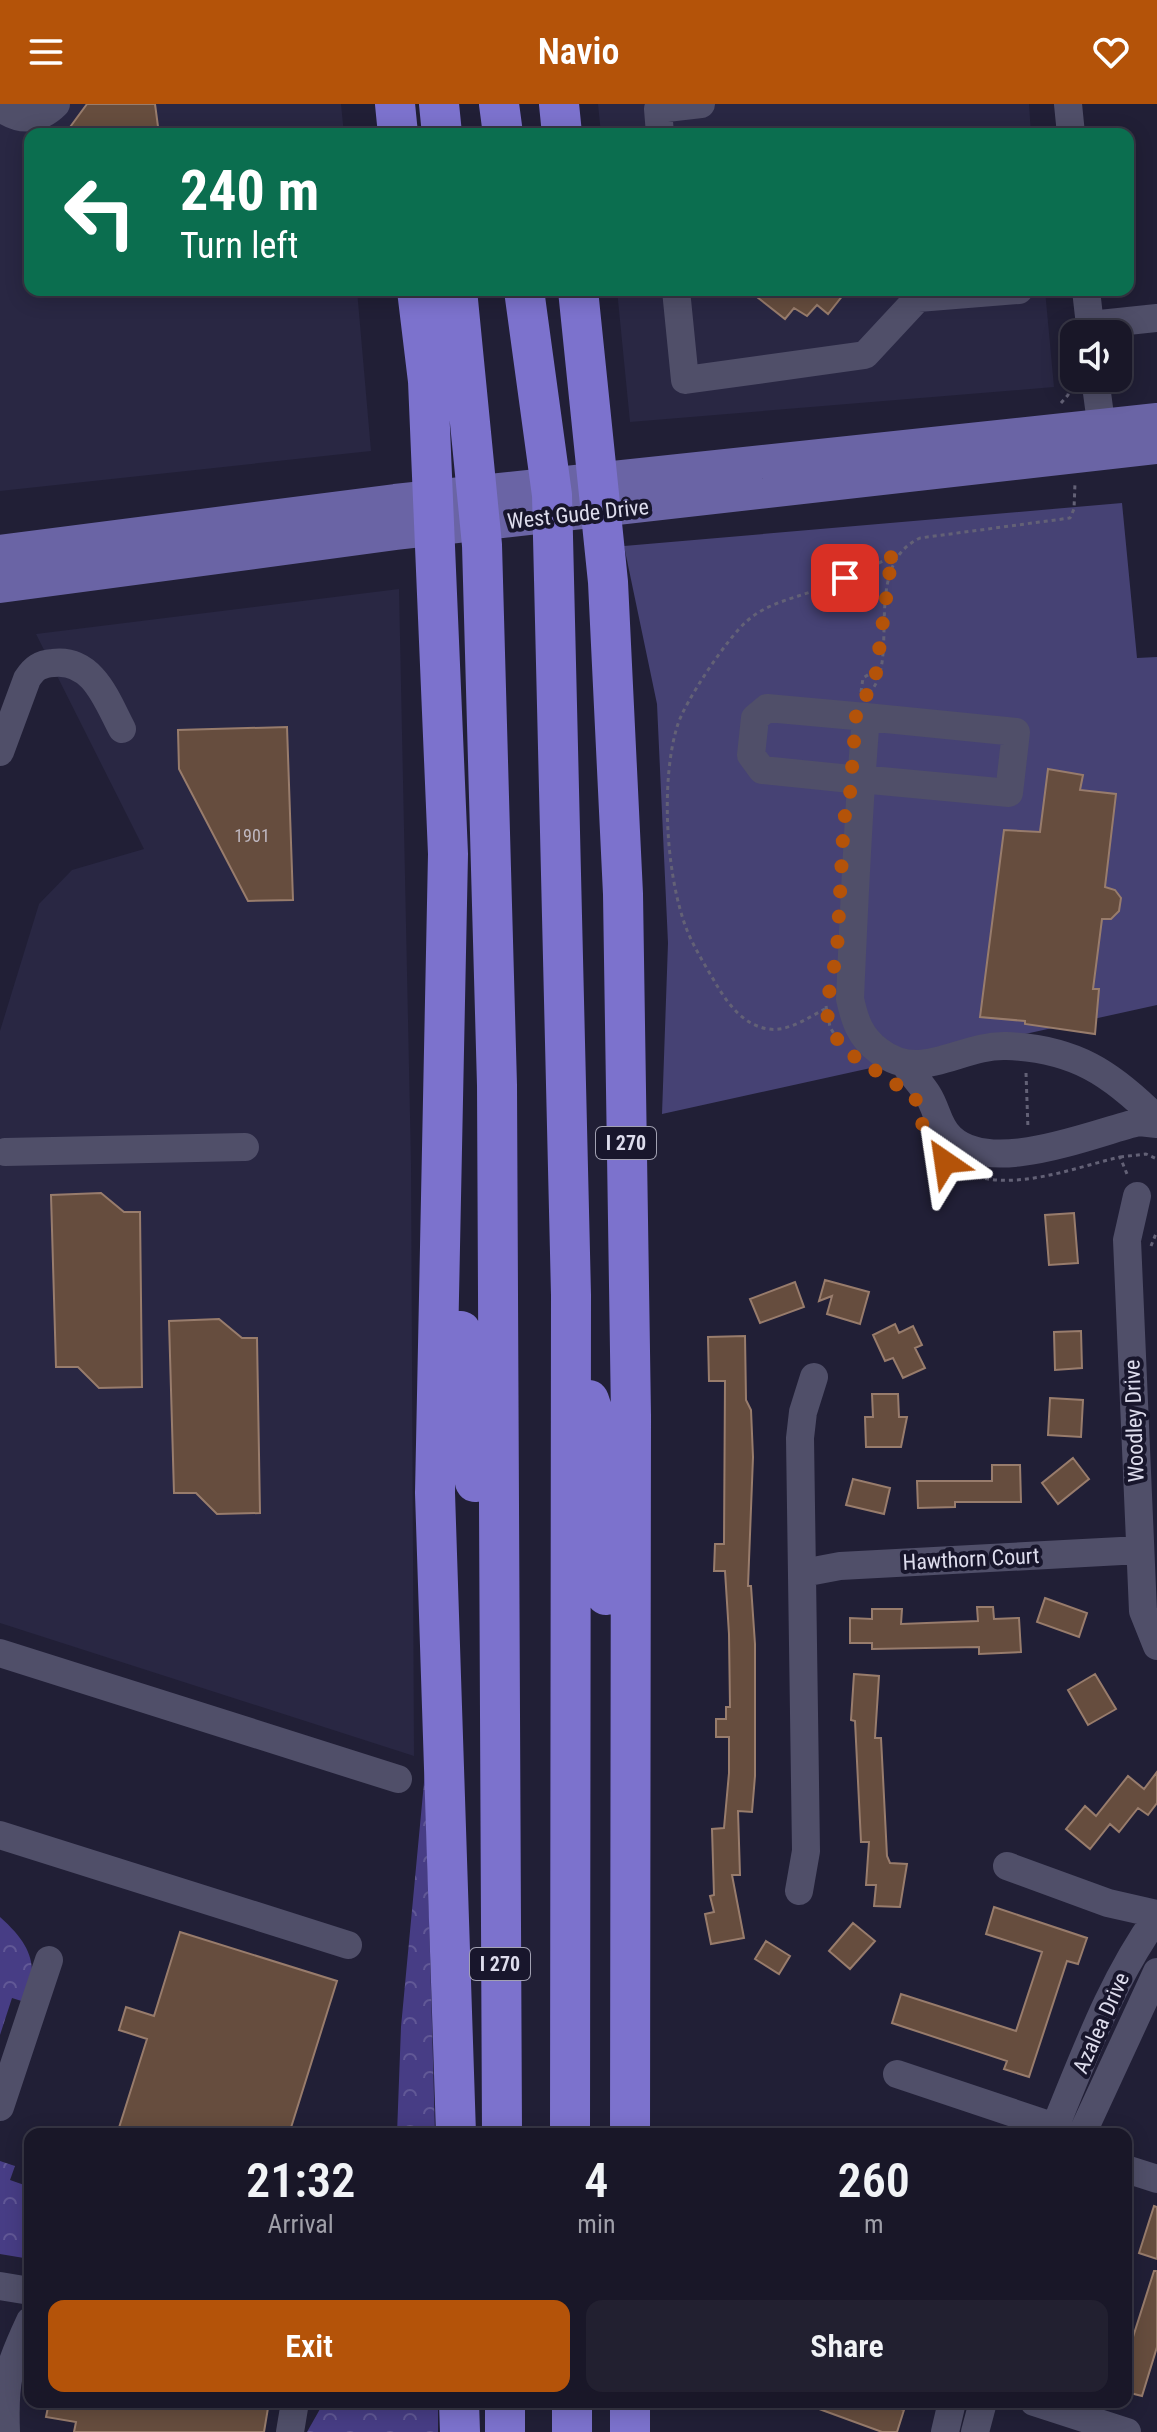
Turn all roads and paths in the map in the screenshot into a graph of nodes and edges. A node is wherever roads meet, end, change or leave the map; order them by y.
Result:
1 (56, 104) edge
2 (395, 104) edge
3 (439, 104) edge
4 (499, 104) edge
5 (559, 104) edge
6 (701, 104) edge
7 (1068, 104) edge
8 (0, 107) edge
9 (397, 128) edge
10 (441, 128) edge
11 (502, 128) edge
12 (561, 128) edge
13 (660, 128) edge
14 (1070, 128) edge
15 (418, 296) edge
16 (458, 296) edge
17 (525, 296) edge
18 (579, 296) edge
19 (677, 296) edge
20 (943, 296) edge
21 (1087, 296) edge
22 (1157, 318) edge
23 (1089, 320) edge
24 (1132, 322) edge
25 (1071, 392) edge
26 (1086, 392) edge
27 (1058, 406) dead end
28 (1157, 420) edge
29 (1103, 439) junction
30 (1157, 447) edge
31 (1076, 475) dead end
32 (396, 517) junction
33 (0, 552) edge
34 (896, 555) junction
35 (0, 586) edge
36 (879, 668) junction
37 (860, 712) junction
38 (122, 729) dead end
39 (0, 752) edge
40 (860, 779) junction
41 (828, 998) dead end
42 (826, 1009) junction
43 (843, 1049) dead end
44 (1025, 1049) junction
45 (956, 1055) junction
46 (906, 1066) junction
47 (443, 1095) junction
48 (932, 1106) junction
49 (1157, 1121) edge
50 (245, 1147) dead end
51 (1031, 1149) junction
52 (5, 1152) dead end
53 (1120, 1157) junction
54 (1157, 1159) edge
55 (954, 1168) dead end
56 (1137, 1196) joint
57 (570, 1339) junction
58 (814, 1377) dead end
59 (1140, 1550) junction
60 (803, 1573) junction
61 (1157, 1646) edge
62 (0, 1653) edge
63 (497, 1659) junction
64 (398, 1779) dead end
65 (0, 1835) edge
66 (1007, 1866) dead end
67 (799, 1891) dead end
68 (1157, 1916) edge
69 (348, 1945) dead end
70 (49, 1960) dead end
71 (1157, 1972) edge
72 (630, 1998) junction
73 (897, 2074) dead end
74 (0, 2107) edge
75 (456, 2128) edge
76 (502, 2128) edge
77 (570, 2128) edge
78 (630, 2128) edge
79 (1052, 2128) edge
80 (1064, 2128) edge
81 (1065, 2128) edge
82 (1132, 2171) edge
83 (1157, 2179) edge
84 (0, 2286) edge
85 (24, 2290) edge
86 (24, 2334) edge
87 (294, 2408) edge
88 (459, 2408) edge
89 (505, 2408) edge
90 (572, 2408) edge
91 (630, 2408) edge
92 (951, 2408) edge
93 (981, 2408) edge
94 (1053, 2408) edge
95 (6, 2432) edge
96 (290, 2432) edge
97 (460, 2432) edge
98 (505, 2432) edge
99 (572, 2432) edge
100 (630, 2432) edge
101 (945, 2432) edge
102 (975, 2432) edge
103 (1127, 2432) edge

1 - 8 street
2 - 9 highway
3 - 10 highway
4 - 11 highway
5 - 12 highway
6 - 13 street
7 - 14 street
15 - 47 highway, I 270
16 - 63 highway, I 270
17 - 57 highway, I 270
18 - 72 highway, I 270
19 - 20 street
21 - 23 street
22 - 24 street
25 - 27 path
26 - 29 street
28 - 29 main road, West Gude Drive
29 - 30 main road, West Gude Drive
29 - 32 main road, West Gude Drive
31 - 34 path
32 - 33 main road, West Gude Drive
32 - 35 main road, West Gude Drive
34 - 36 path
34 - 42 path
36 - 37 path
36 - 37 path
37 - 40 street
37 - 40 street
37 - 40 street
38 - 39 street
40 - 46 street
41 - 42 path
42 - 43 path
44 - 45 street
44 - 49 street
44 - 51 path
45 - 46 street
45 - 48 street
46 - 48 street
47 - 63 highway
47 - 75 highway, I 270
48 - 51 street
49 - 51 street
50 - 52 street
53 - 54 path
53 - 55 path
53 - 56 path
56 - 59 street, Woodley Drive
57 - 72 highway
57 - 77 highway, I 270
58 - 60 street
59 - 60 street, Hawthorn Court
59 - 61 street, Woodley Drive
60 - 67 street
62 - 64 street
63 - 76 highway, I 270
65 - 69 street
66 - 68 street
68 - 80 street, Azalea Drive
70 - 74 street
71 - 81 street, Azalea Drive
72 - 78 highway, I 270
73 - 79 street
82 - 83 street
84 - 85 street
86 - 95 street
87 - 96 street
88 - 97 highway
89 - 98 highway
90 - 99 highway
91 - 100 highway
92 - 101 street
93 - 102 street
94 - 103 street

